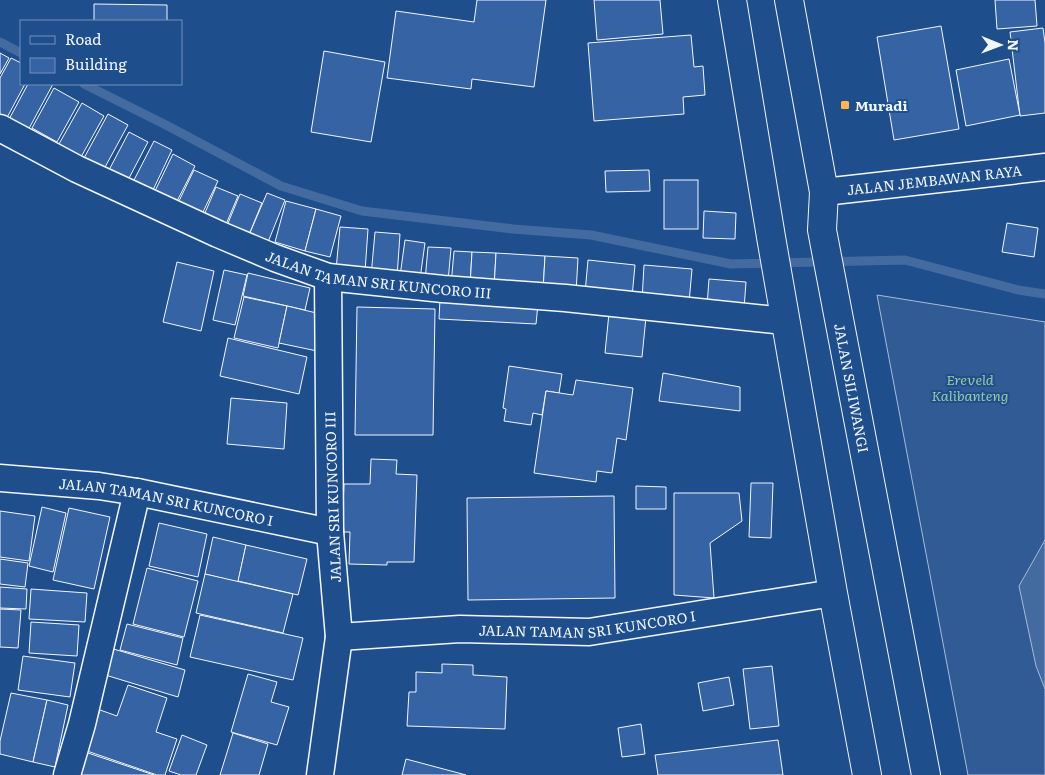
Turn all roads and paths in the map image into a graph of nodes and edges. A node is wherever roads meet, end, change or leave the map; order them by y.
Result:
1 (732, 0) edge
2 (789, 0) edge
3 (0, 128) edge
4 (1045, 166) edge
5 (824, 192) junction
6 (328, 277) junction
7 (786, 321) junction
8 (0, 478) edge
9 (137, 492) junction
10 (330, 532) junction
11 (833, 593) junction
12 (339, 637) junction
13 (67, 775) edge
14 (320, 775) edge
15 (867, 775) edge
16 (926, 775) edge

1 - 7 highway
2 - 5 highway, JALAN SILIWANGI
3 - 6 street, JALAN TAMAN SRI KUNCORO III
4 - 5 street, JALAN JEMBAWAN RAYA
5 - 16 highway, JALAN SILIWANGI
6 - 7 street, JALAN TAMAN SRI KUNCORO III
6 - 10 street, JALAN SRI KUNCORO III
7 - 11 highway
8 - 9 street, JALAN TAMAN SRI KUNCORO I
9 - 10 street, JALAN TAMAN SRI KUNCORO I
9 - 13 street
10 - 12 street, JALAN SRI KUNCORO III
11 - 12 street, JALAN TAMAN SRI KUNCORO I
11 - 15 highway
12 - 14 street, JALAN SRI KUNCORO III

